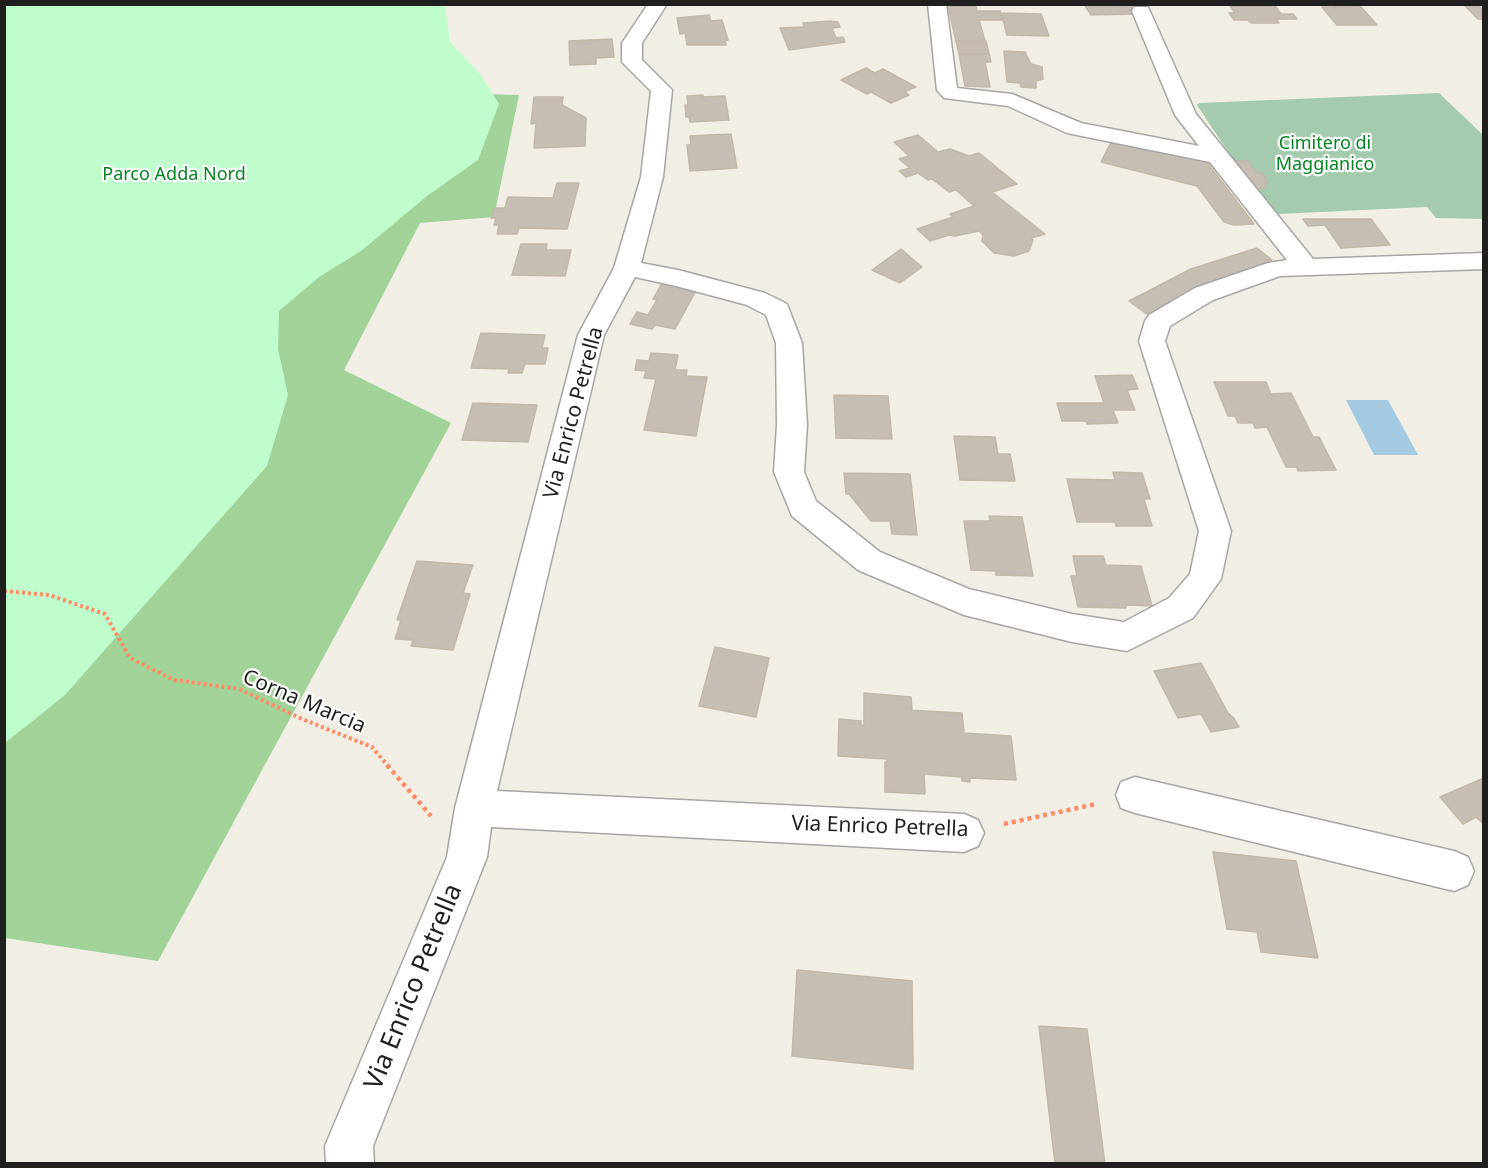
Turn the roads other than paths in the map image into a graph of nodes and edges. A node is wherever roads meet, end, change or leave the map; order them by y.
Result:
1 (658, 4) edge
2 (937, 4) edge
3 (1141, 11) dead end
4 (1218, 158) junction
5 (1484, 261) edge
6 (1306, 267) junction
7 (627, 268) junction
8 (1135, 795) road end
9 (474, 808) junction
10 (964, 833) road end
11 (1454, 871) dead end
12 (350, 1164) edge

1 - 7 street, Via Enrico Petrella
2 - 4 street
3 - 4 street
4 - 6 street
5 - 6 street
6 - 7 street
7 - 9 street, Via Enrico Petrella
8 - 11 street
9 - 10 street, Via Enrico Petrella
9 - 12 street, Via Enrico Petrella

